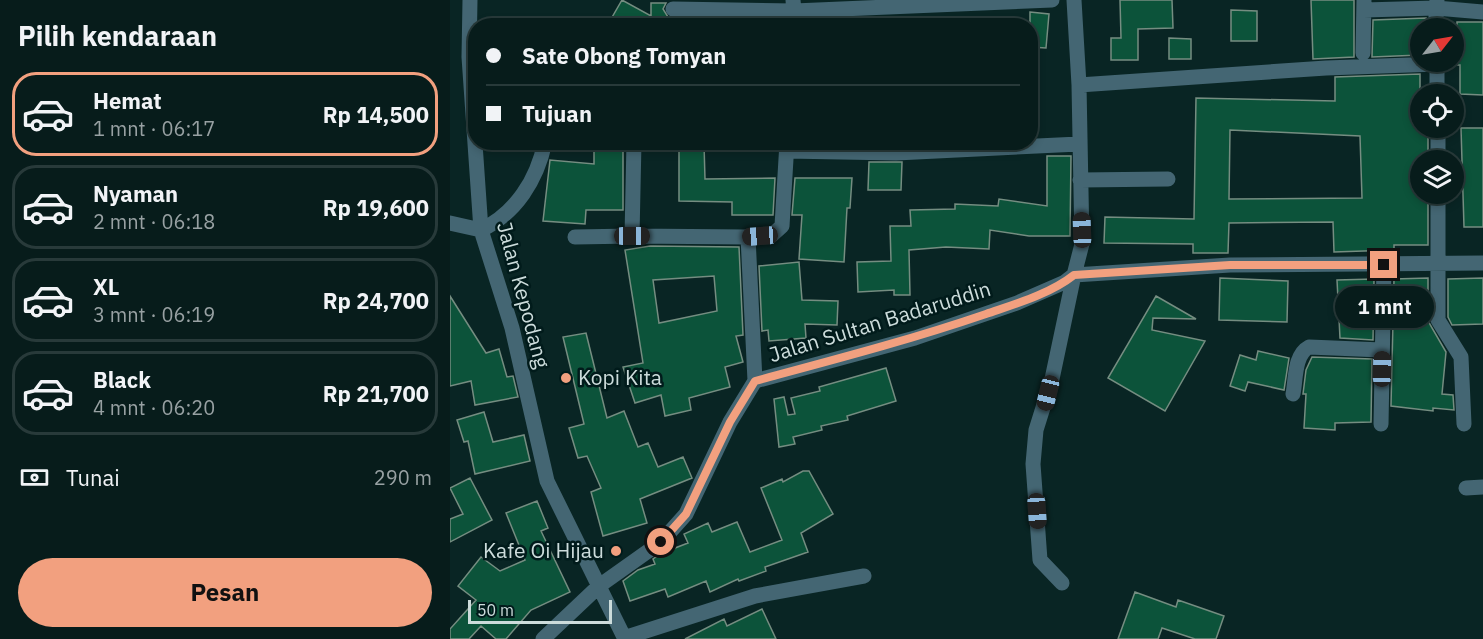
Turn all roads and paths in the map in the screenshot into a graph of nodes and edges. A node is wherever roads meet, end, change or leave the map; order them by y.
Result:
1 (470, 0) edge
2 (1052, 0) edge
3 (1074, 0) edge
4 (1436, 4) edge
5 (1364, 5) edge
6 (673, 9) dead end
7 (793, 12) edge
8 (1483, 12) edge
9 (470, 18) edge
10 (1363, 53) dead end
11 (1410, 64) edge
12 (1079, 85) junction
13 (1078, 144) junction
14 (1038, 146) edge
15 (475, 150) edge
16 (542, 150) edge
17 (634, 150) edge
18 (787, 150) edge
19 (842, 150) edge
20 (957, 150) edge
21 (1168, 179) dead end
22 (1080, 180) junction
23 (1438, 204) edge
24 (450, 223) edge
25 (481, 230) junction
26 (632, 236) junction
27 (575, 237) dead end
28 (748, 237) junction
29 (1438, 263) junction
30 (1483, 263) edge
31 (1384, 265) junction
32 (1074, 275) junction
33 (1382, 350) junction
34 (755, 381) junction
35 (1293, 394) dead end
36 (1381, 424) dead end
37 (1464, 424) dead end
38 (1483, 487) edge
39 (1466, 488) dead end
40 (864, 576) dead end
41 (1062, 583) dead end
42 (599, 586) junction
43 (624, 638) edge
44 (543, 639) edge

1 - 9 street, Jalan Kepodang
2 - 7 street
3 - 12 street
4 - 5 street
4 - 8 street
5 - 10 street
6 - 7 street
11 - 12 street
12 - 13 street
13 - 14 street
13 - 22 street
15 - 25 street, Jalan Kepodang
16 - 25 street
17 - 26 street
18 - 28 street
19 - 20 street
21 - 22 street
22 - 32 street
23 - 29 street
24 - 25 street
25 - 42 street, Jalan Kepodang
26 - 27 street
26 - 28 street
28 - 34 street
29 - 30 street
29 - 31 street
29 - 37 street
31 - 32 street
31 - 33 street
32 - 34 street, Jalan Sultan Badaruddin
32 - 41 street
33 - 35 street
33 - 36 street
34 - 42 street, Jalan Sultan Badaruddin
38 - 39 street
40 - 43 street
42 - 43 street, Jalan Kepodang
42 - 44 street, Jalan Sultan Badaruddin

